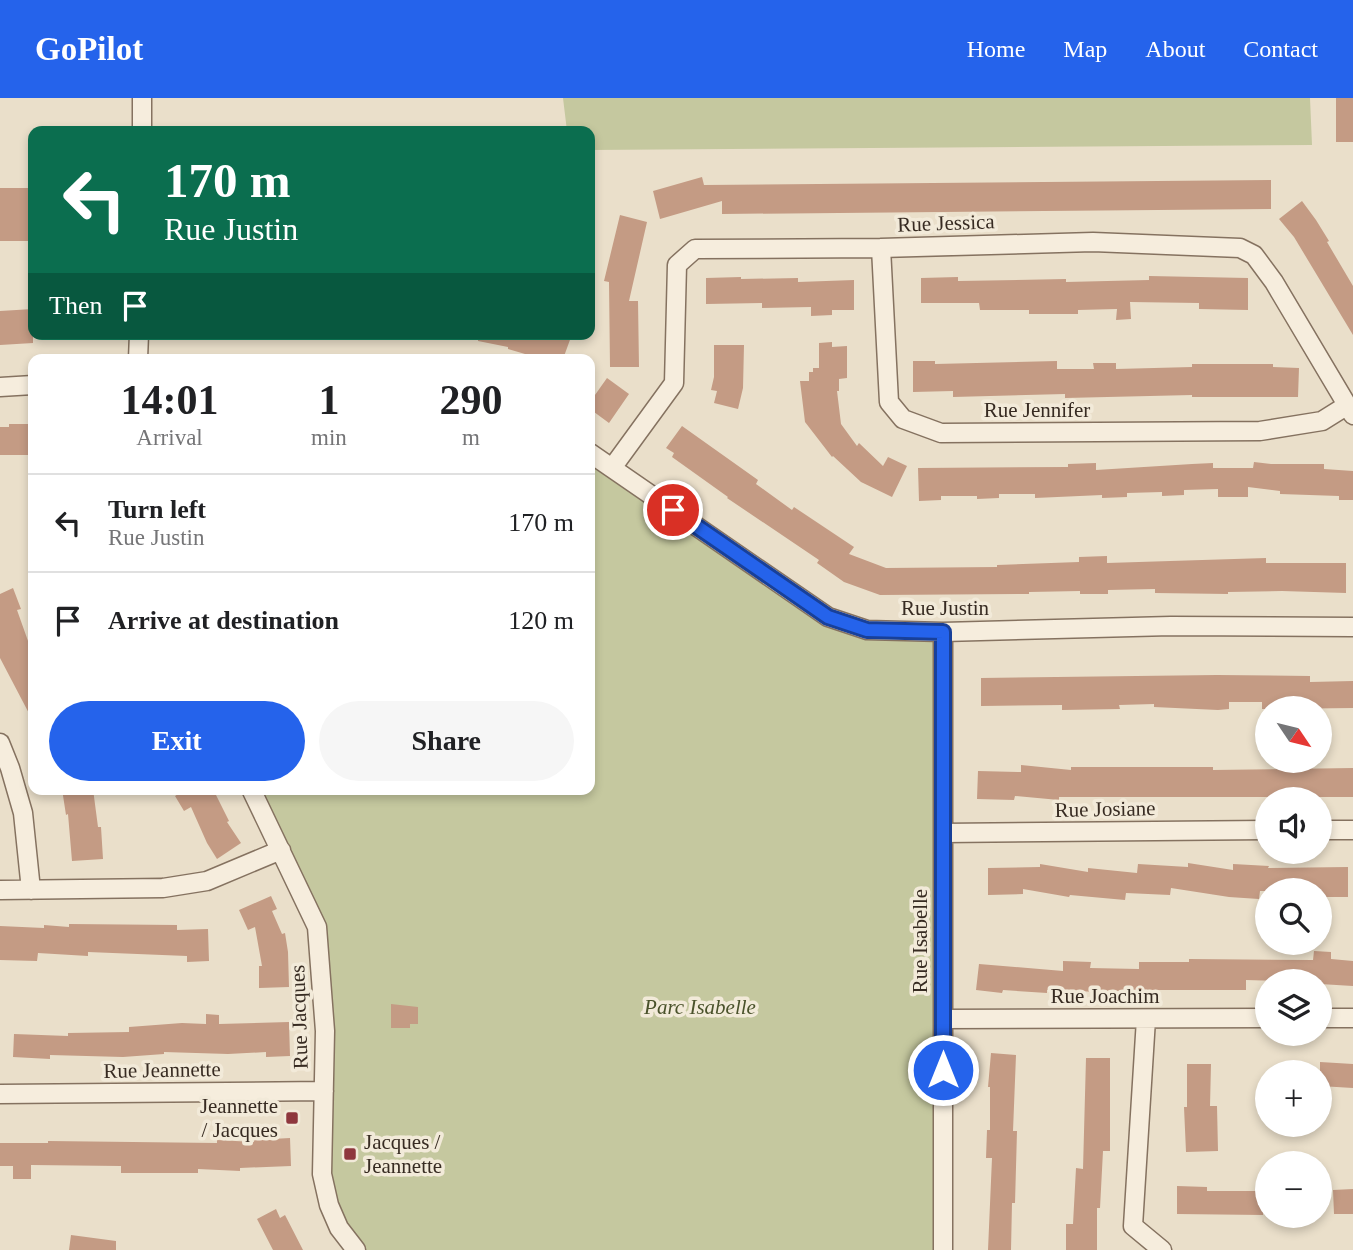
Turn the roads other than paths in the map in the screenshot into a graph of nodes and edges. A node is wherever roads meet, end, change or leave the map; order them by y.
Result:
1 (142, 98) edge
2 (142, 126) edge
3 (881, 248) junction
4 (28, 385) edge
5 (0, 387) edge
6 (1350, 410) edge
7 (595, 456) edge
8 (612, 468) junction
9 (1353, 627) edge
10 (943, 632) junction
11 (0, 743) edge
12 (254, 795) edge
13 (1255, 830) edge
14 (1332, 830) edge
15 (1353, 830) edge
16 (943, 833) junction
17 (281, 850) junction
18 (0, 890) edge
19 (31, 890) junction
20 (1146, 1018) junction
21 (1255, 1018) edge
22 (1332, 1018) edge
23 (1353, 1018) edge
24 (943, 1019) junction
25 (324, 1091) junction
26 (0, 1094) edge
27 (356, 1250) edge
28 (943, 1250) edge
29 (1162, 1250) edge

1 - 2 street
3 - 6 street, Rue Jessica
3 - 6 street, Rue Jennifer
3 - 8 street, Rue Jessica
4 - 5 street
7 - 8 street, Rue Justin
8 - 10 street, Rue Justin
9 - 10 street, Rue Justin
10 - 16 street, Rue Isabelle
11 - 19 street
12 - 17 street, Rue Jacques
13 - 16 street, Rue Josiane
14 - 15 street
16 - 24 street, Rue Isabelle
17 - 19 street
17 - 25 street, Rue Jacques
18 - 19 street
20 - 21 street, Rue Joachim
20 - 24 street, Rue Joachim
20 - 29 street
22 - 23 street
24 - 28 street, Rue Isabelle
25 - 26 street, Rue Jeannette
25 - 27 street, Rue Jacques

